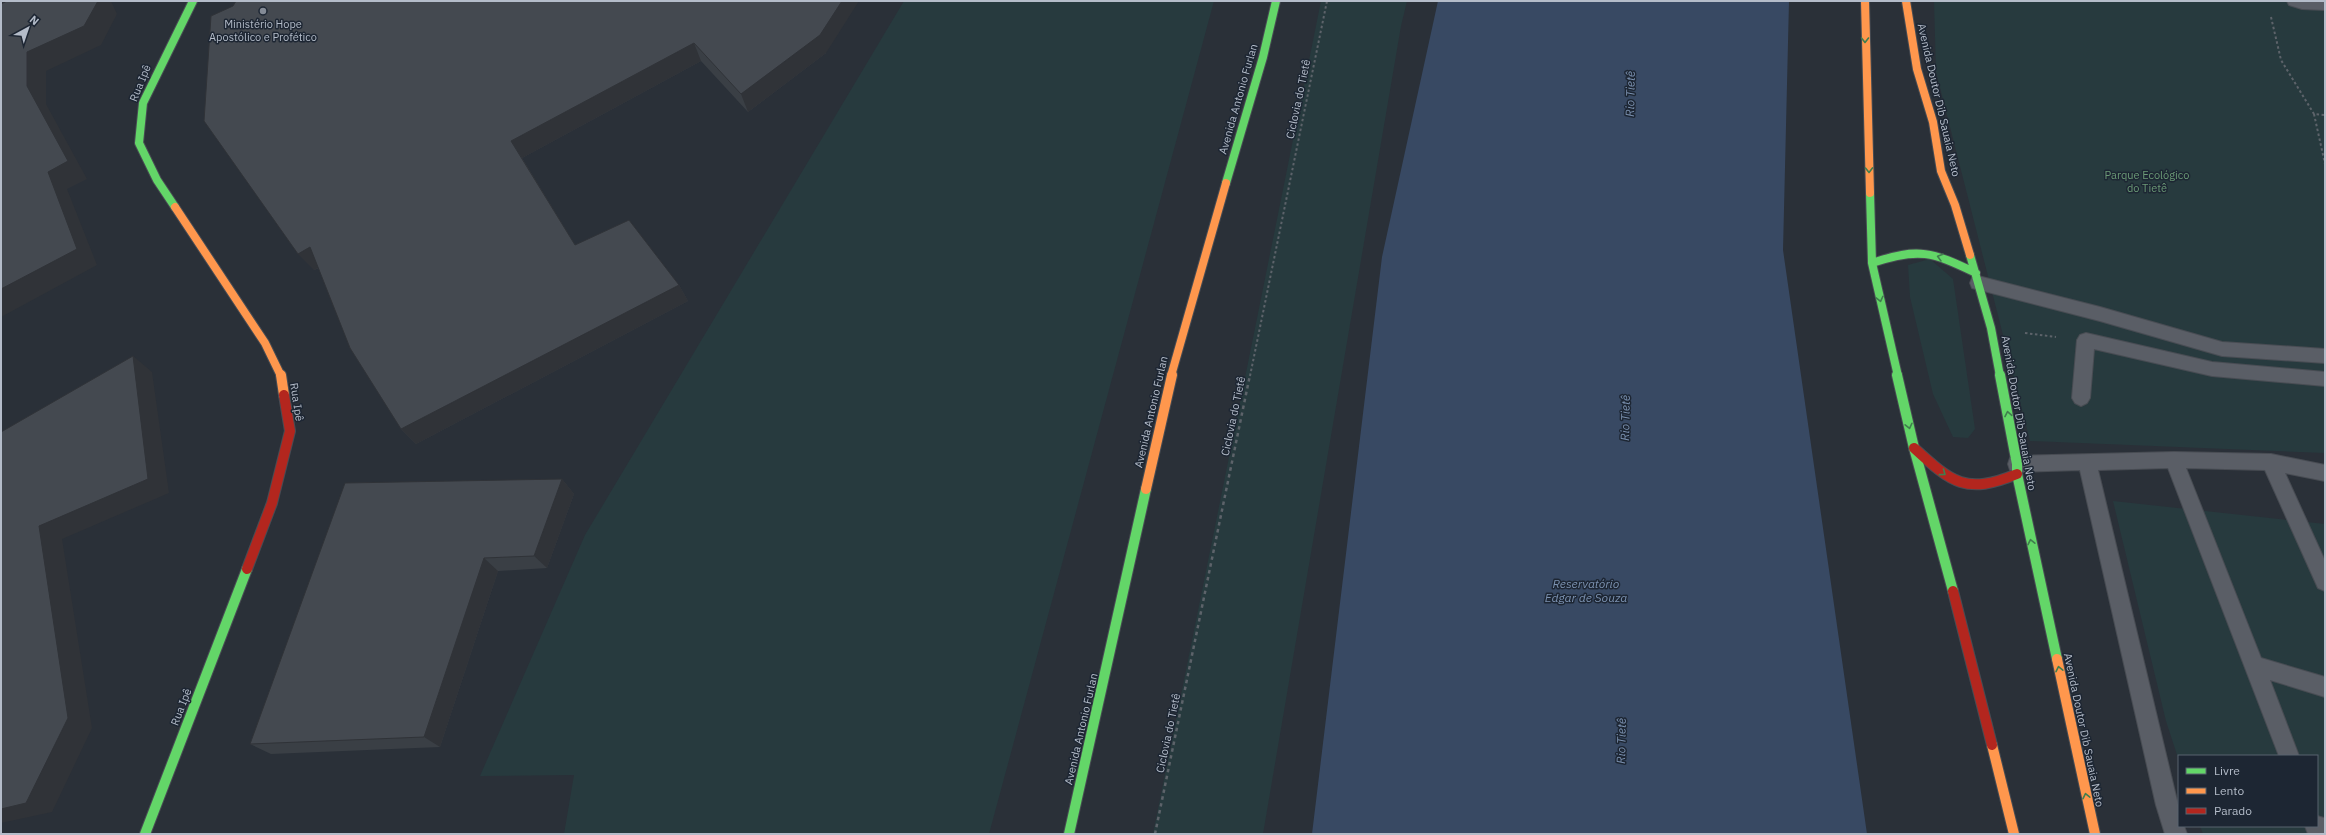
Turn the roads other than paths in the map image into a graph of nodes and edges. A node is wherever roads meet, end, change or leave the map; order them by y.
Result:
1 (193, 1) edge
2 (1276, 1) edge
3 (1865, 1) edge
4 (1906, 1) edge
5 (2294, 1) edge
6 (2325, 5) edge
7 (1872, 263) junction
8 (1977, 278) junction
9 (2325, 356) edge
10 (2325, 379) edge
11 (2081, 398) dead end
12 (1914, 448) junction
13 (2174, 460) junction
14 (2087, 462) junction
15 (2271, 462) junction
16 (2017, 469) junction
17 (2325, 473) edge
18 (2325, 582) edge
19 (2256, 666) junction
20 (2325, 687) edge
21 (2289, 755) edge
22 (145, 834) edge
23 (1069, 834) edge
24 (2014, 834) edge
25 (2095, 834) edge
26 (2176, 834) edge

1 - 22 main road, Rua Ipê
2 - 23 main road, Avenida Antonio Furlan
3 -> 7 main road
4 - 8 main road, Avenida Doutor Dib Sauaia Neto
5 - 6 lane
8 -> 7 main road
7 -> 12 main road
8 - 9 lane
16 -> 8 main road, Avenida Doutor Dib Sauaia Neto
10 - 11 lane
12 -> 16 main road
12 - 24 main road
13 - 14 lane
13 - 15 lane
13 - 19 lane
14 - 16 lane
14 - 26 lane
15 - 17 lane
15 - 18 lane
25 -> 16 main road, Avenida Doutor Dib Sauaia Neto
19 - 20 lane
19 - 21 lane

